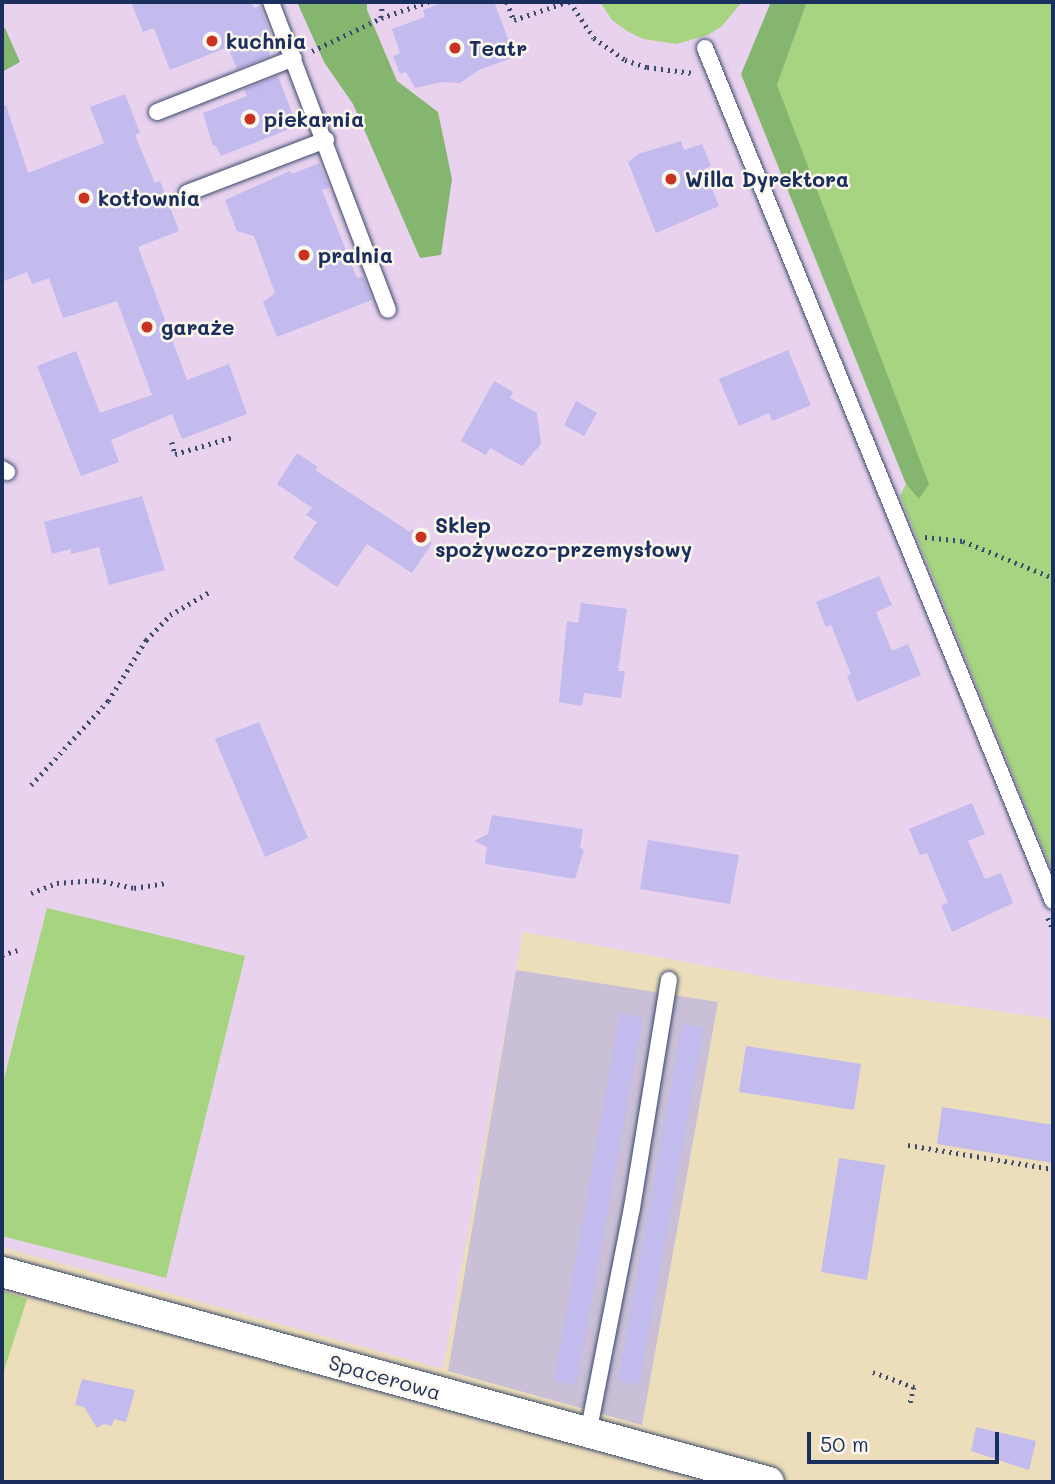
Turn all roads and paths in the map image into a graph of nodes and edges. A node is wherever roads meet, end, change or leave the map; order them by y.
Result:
1 (271, 2) edge
2 (383, 2) edge
3 (428, 2) edge
4 (507, 2) edge
5 (569, 2) edge
6 (382, 19) junction
7 (705, 48) dead end
8 (294, 58) junction
9 (625, 60) dead end
10 (157, 111) dead end
11 (326, 140) junction
12 (187, 192) dead end
13 (388, 310) dead end
14 (233, 437) dead end
15 (172, 442) dead end
16 (904, 535) junction
17 (1053, 578) edge
18 (211, 591) dead end
19 (31, 786) dead end
20 (166, 883) dead end
21 (31, 893) dead end
22 (1053, 901) edge
23 (17, 950) dead end
24 (2, 955) edge
25 (669, 980) dead end
26 (908, 1145) dead end
27 (1053, 1169) edge
28 (2, 1272) edge
29 (873, 1372) dead end
30 (910, 1405) dead end
31 (587, 1434) junction
32 (769, 1482) edge

1 - 8 lane
2 - 6 path
3 - 6 path
4 - 5 path
5 - 9 path
6 - 8 path
7 - 16 lane
8 - 10 lane
8 - 11 lane
11 - 12 lane
11 - 13 lane
14 - 15 path
16 - 17 path
16 - 22 lane
18 - 19 path
20 - 21 path
23 - 24 path
25 - 31 lane
26 - 27 path
28 - 31 street, Spacerowa
29 - 30 path
31 - 32 street, Spacerowa

